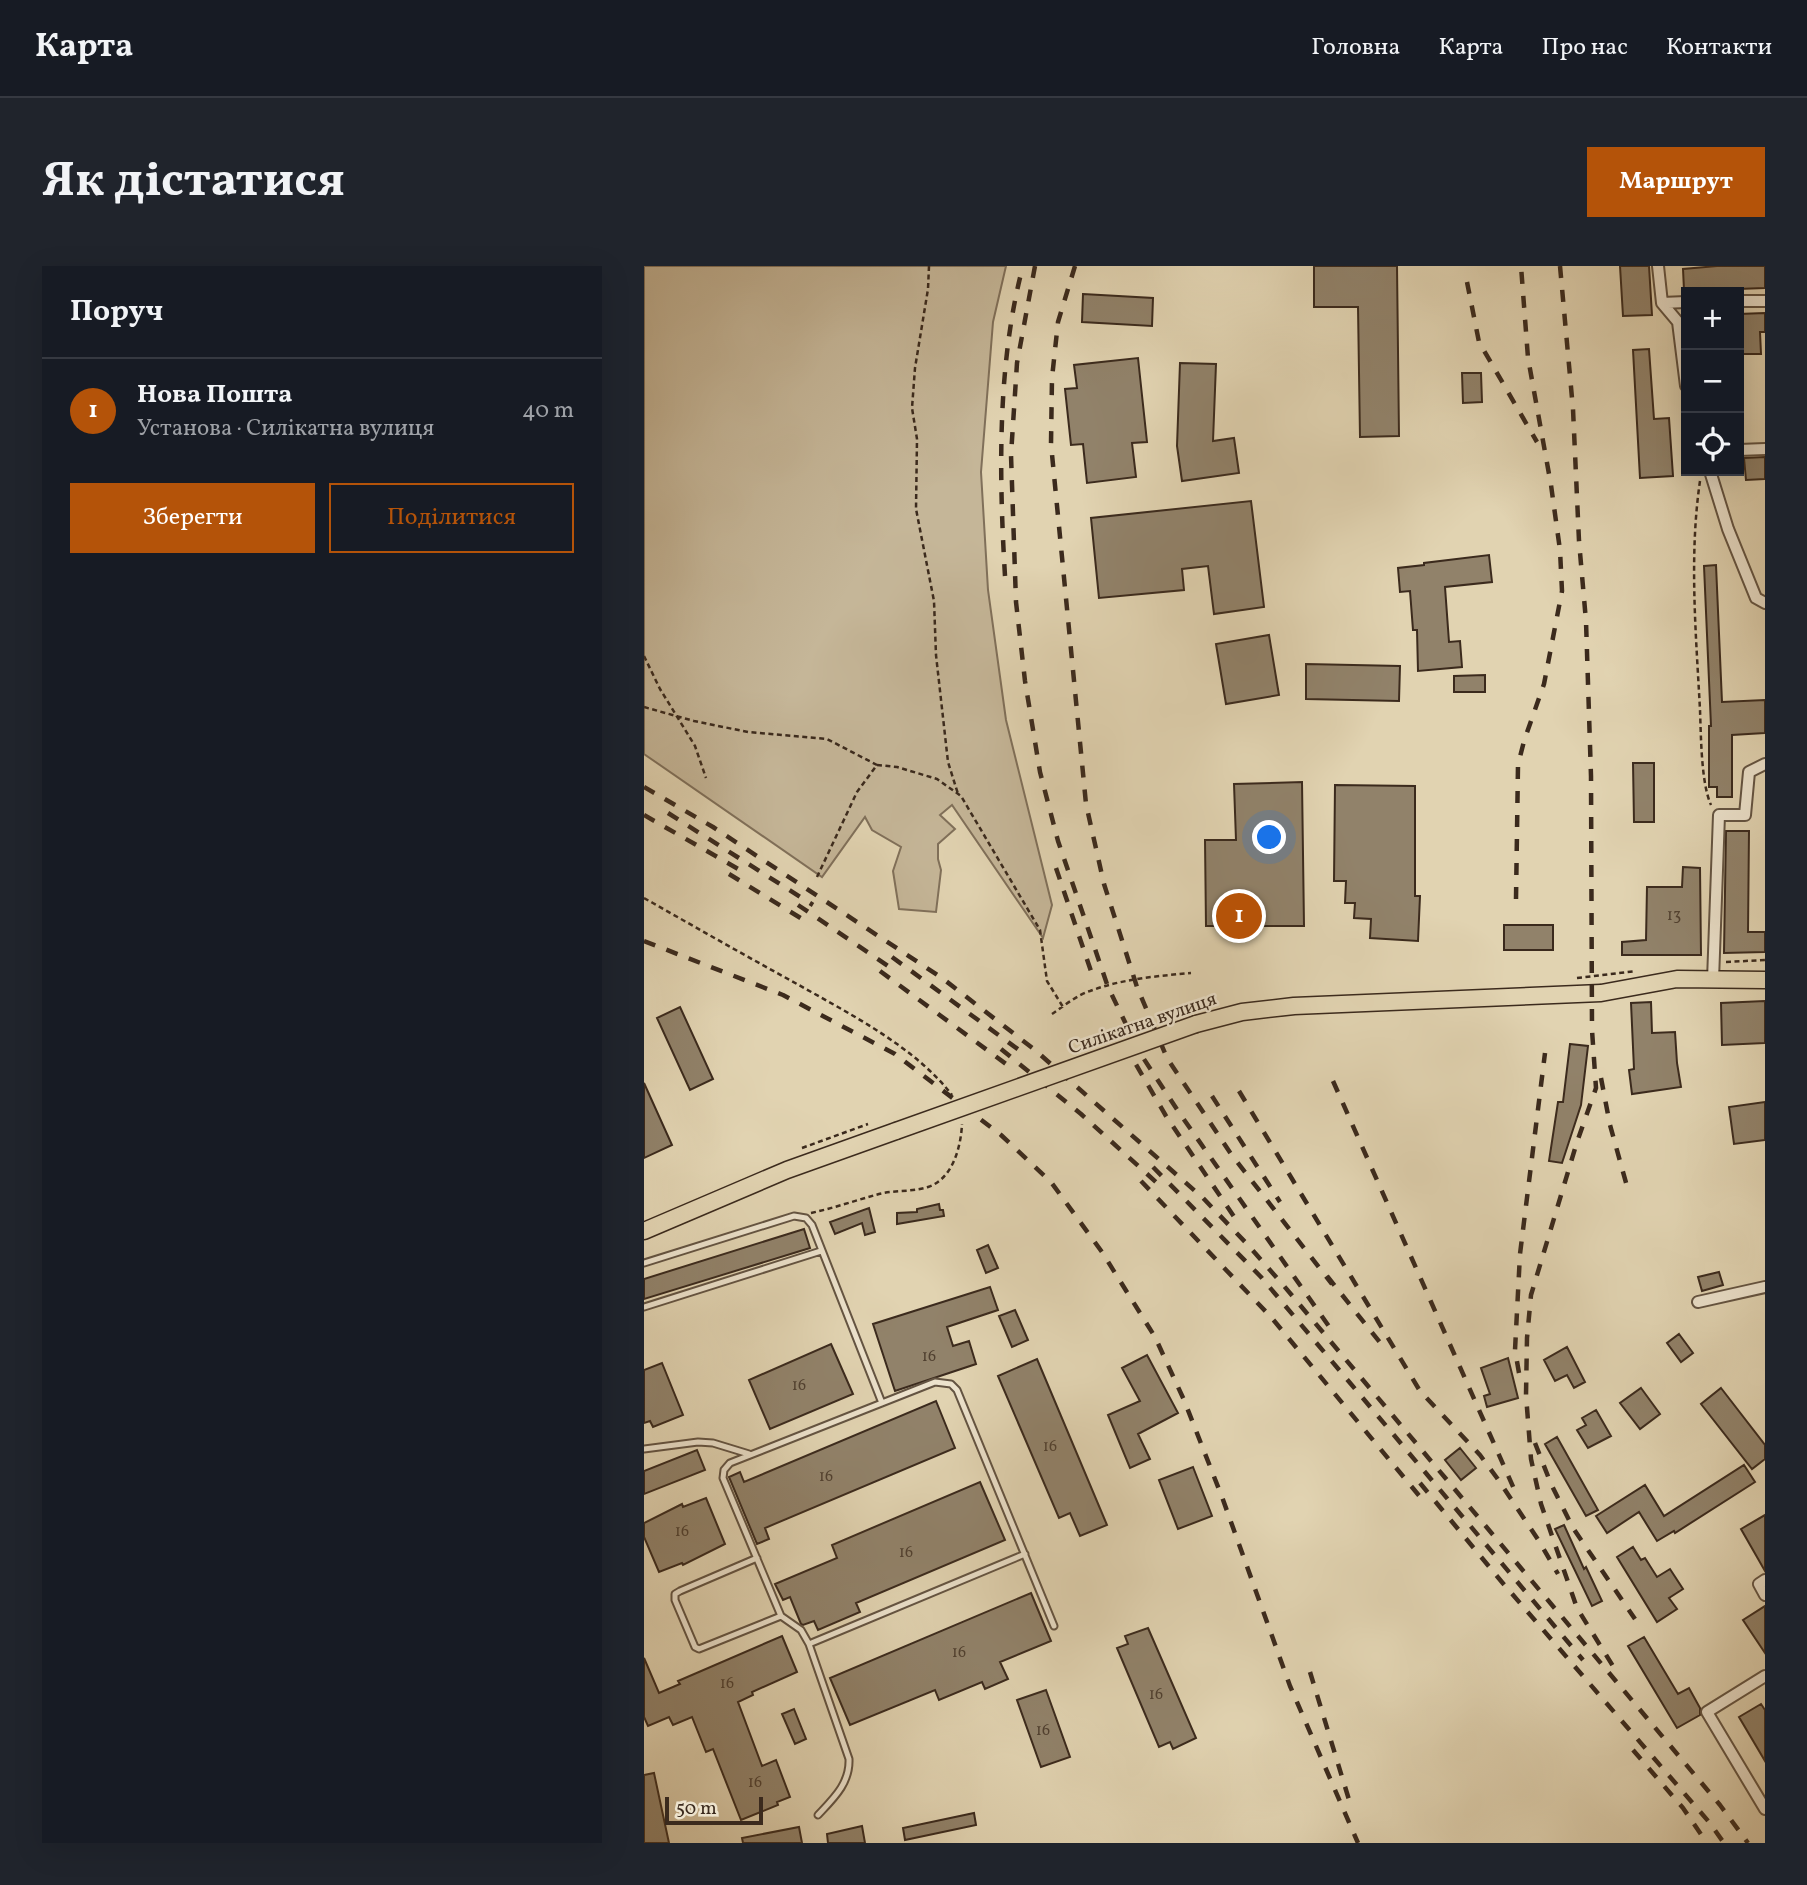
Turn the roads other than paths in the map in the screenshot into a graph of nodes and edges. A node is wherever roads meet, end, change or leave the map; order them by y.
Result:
1 (1658, 266) edge
2 (1765, 301) edge
3 (1681, 302) edge
4 (1744, 302) edge
5 (1662, 303) junction
6 (1682, 350) edge
7 (1765, 449) edge
8 (1744, 450) edge
9 (1712, 476) edge
10 (1765, 603) edge
11 (1765, 764) edge
12 (1765, 979) edge
13 (1713, 980) junction
14 (644, 1231) edge
15 (821, 1251) junction
16 (644, 1263) edge
17 (1765, 1287) edge
18 (1698, 1302) dead end
19 (644, 1307) edge
20 (882, 1403) junction
21 (644, 1449) edge
22 (749, 1454) junction
23 (1025, 1555) junction
24 (757, 1558) junction
25 (1765, 1580) edge
26 (1765, 1595) edge
27 (781, 1616) junction
28 (1054, 1626) dead end
29 (809, 1644) junction
30 (1765, 1676) edge
31 (1765, 1810) edge
32 (818, 1815) dead end

1 - 5 street
2 - 4 street
3 - 5 street
5 - 6 street
7 - 8 street
9 - 10 street
11 - 13 street
12 - 13 main road, Силікатна вулиця
13 - 14 main road, Силікатна вулиця, bridge
15 - 16 lane
15 - 19 lane
15 - 20 lane
17 - 18 street
20 - 22 lane
20 - 23 lane
21 - 22 lane
22 - 24 lane
23 - 28 lane
23 - 29 lane
24 - 27 lane
24 - 27 lane
25 - 26 street
27 - 29 lane
29 - 32 lane
30 - 31 street

